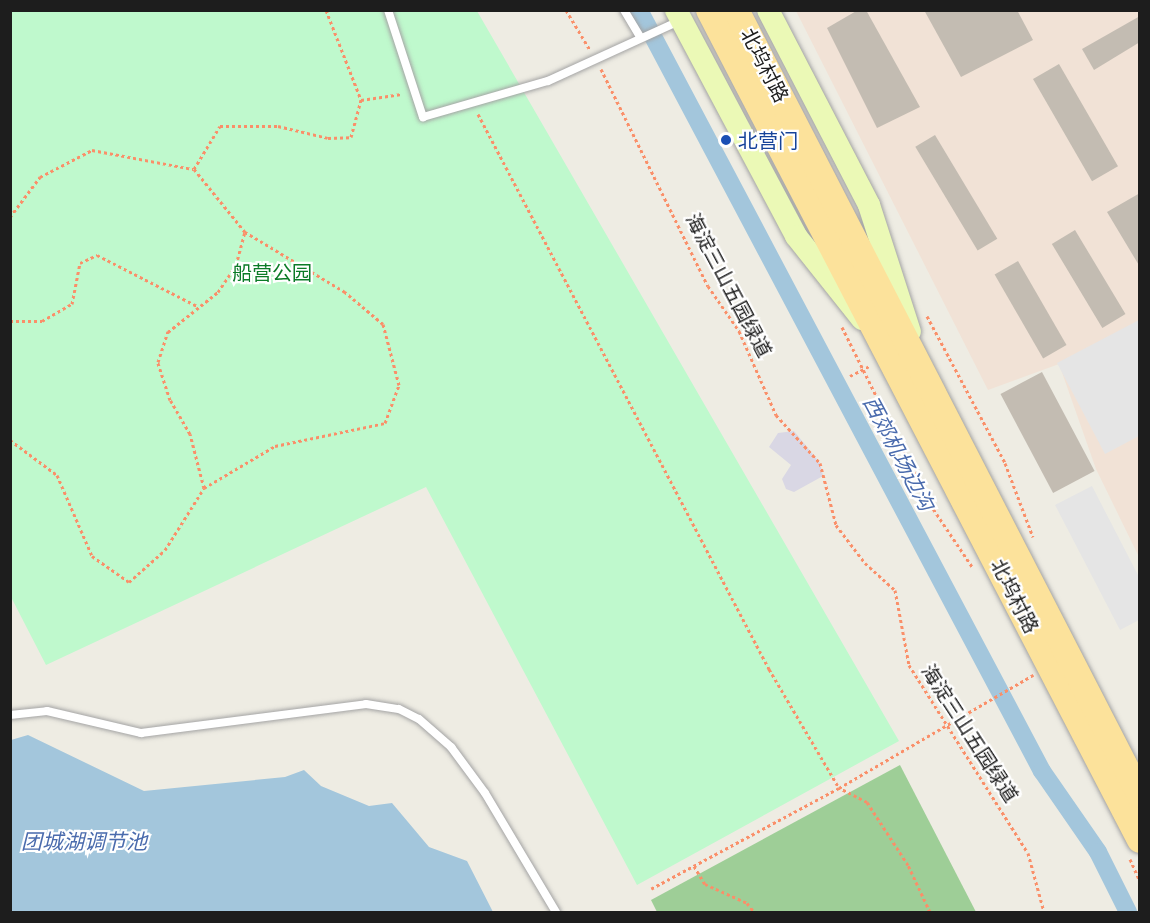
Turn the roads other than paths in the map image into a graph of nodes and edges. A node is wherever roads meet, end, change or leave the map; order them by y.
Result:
1 (388, 10) edge
2 (624, 10) edge
3 (709, 10) edge
4 (736, 10) edge
5 (768, 10) edge
6 (679, 15) edge
7 (642, 37) junction
8 (880, 359) junction
9 (925, 376) junction
10 (10, 716) edge
11 (1140, 795) edge
12 (1132, 845) edge
13 (556, 912) edge

1 - 7 lane
2 - 7 lane
3 - 8 main road, 北坞村路
4 - 9 main road, 北坞村路
5 - 9 street, 北坞村路
6 - 7 lane
6 - 8 street, 北坞村路
8 - 12 main road, 北坞村路
9 - 11 main road, 北坞村路
10 - 13 lane

